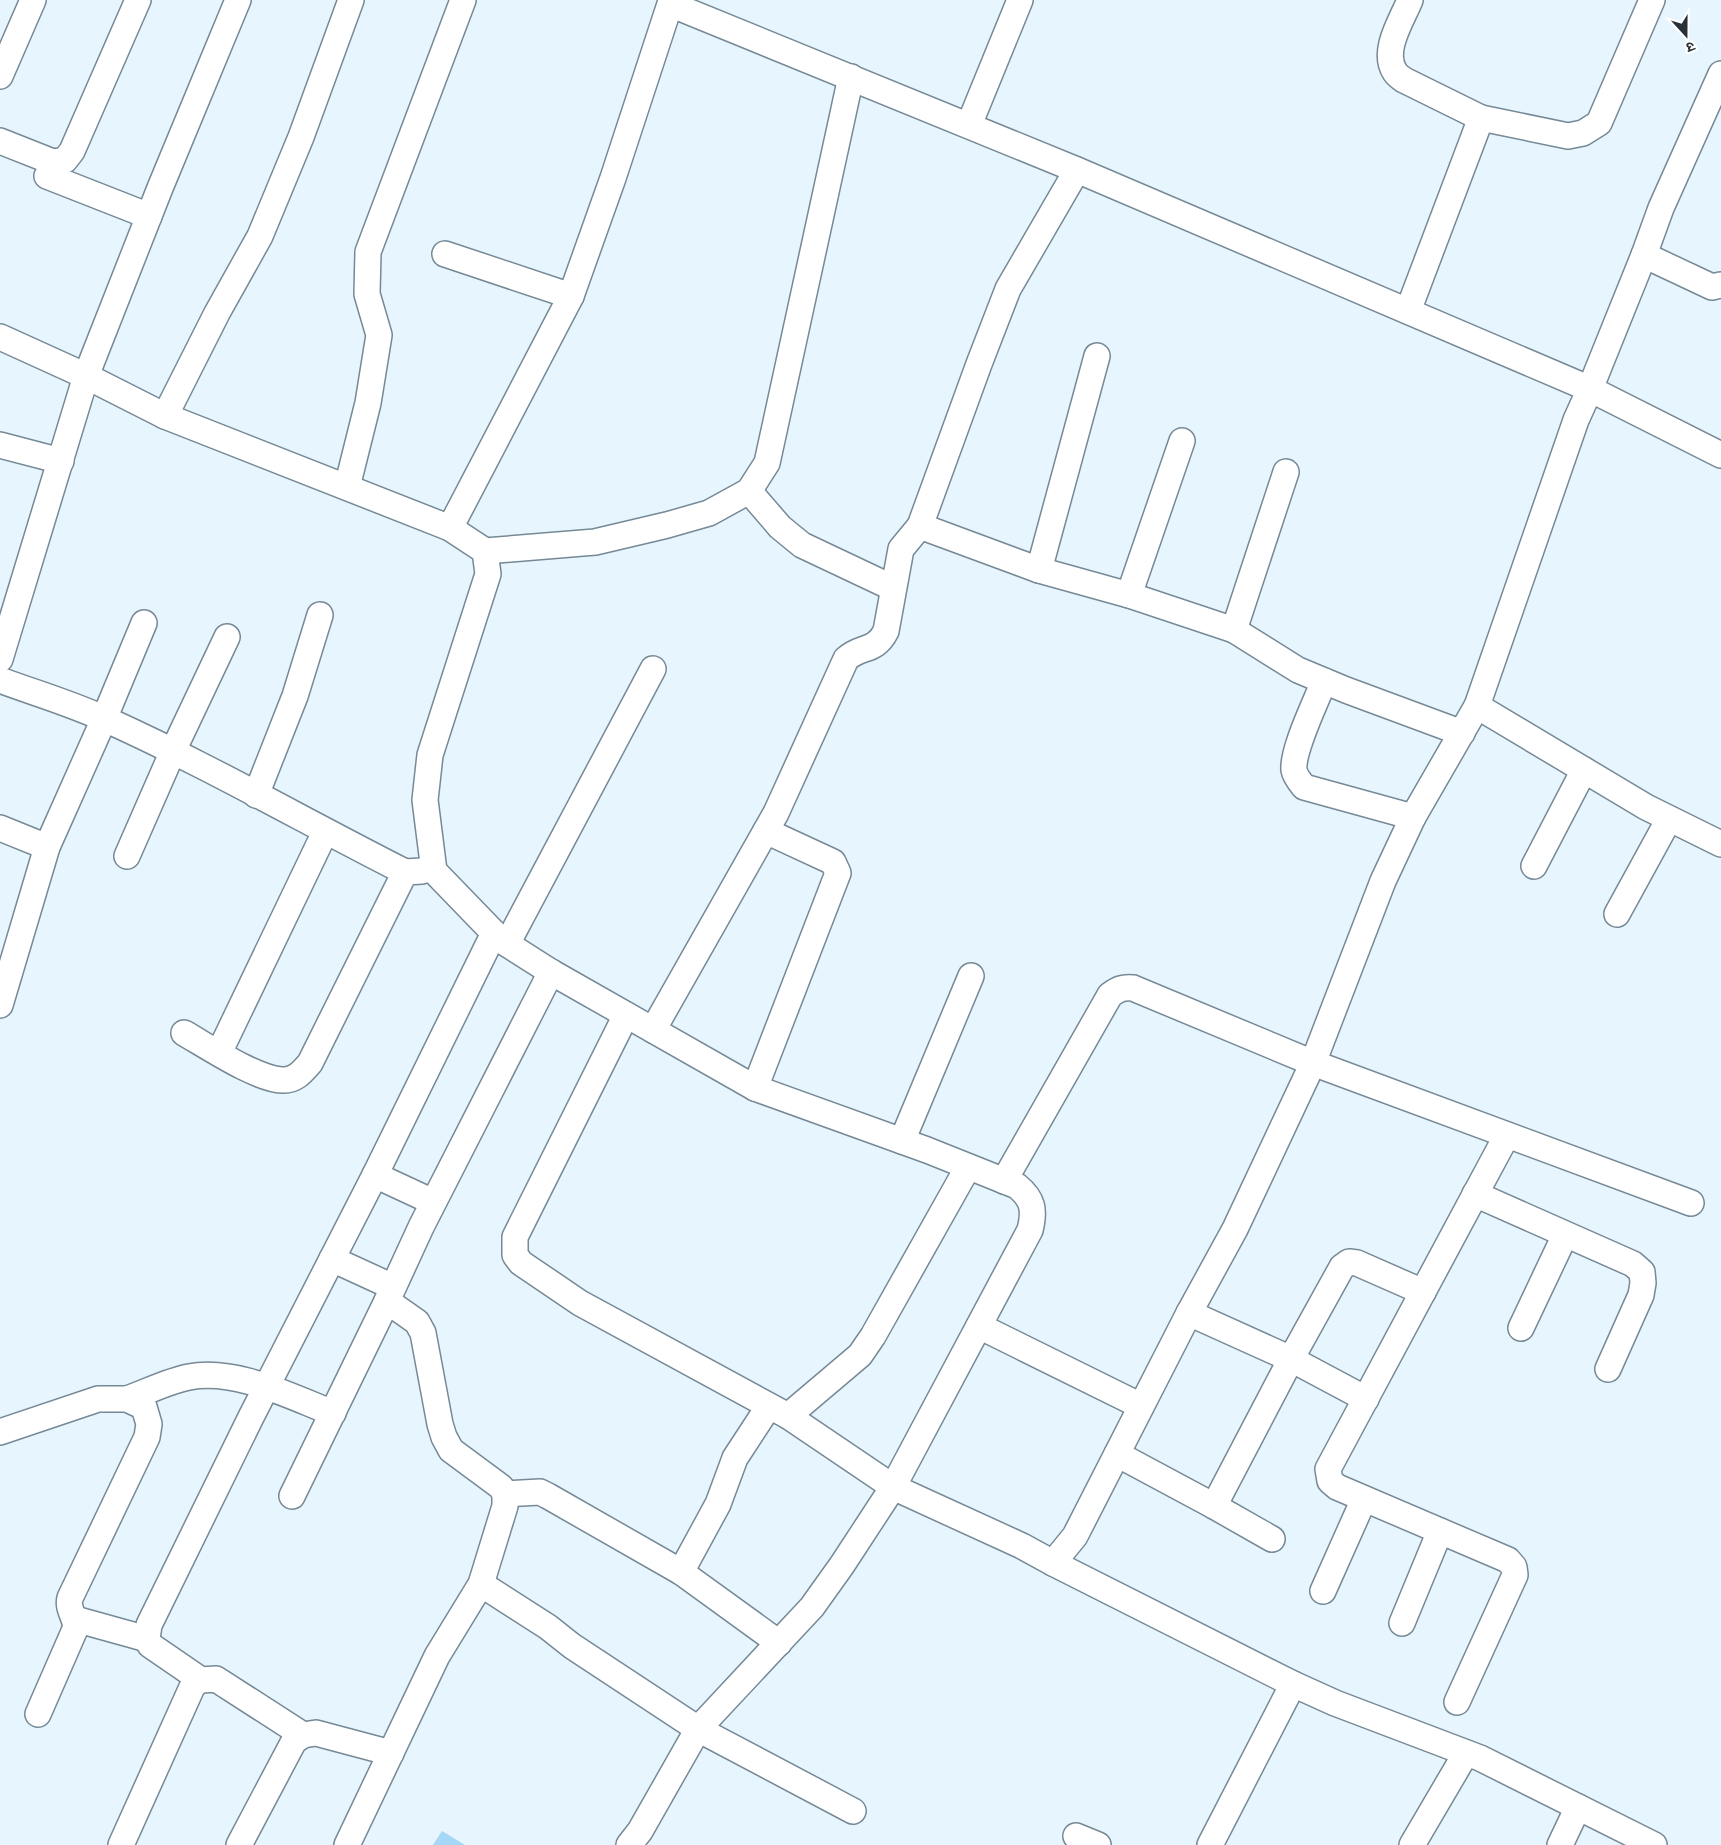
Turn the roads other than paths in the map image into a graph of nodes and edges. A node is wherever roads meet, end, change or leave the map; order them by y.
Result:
1 (33, 0) edge
2 (138, 0) edge
3 (238, 0) edge
4 (351, 0) edge
5 (464, 0) edge
6 (1020, 0) edge
7 (1410, 0) edge
8 (1652, 0) edge
9 (671, 3) edge
10 (1721, 74) edge
11 (0, 76) edge
12 (851, 77) junction
13 (1481, 118) junction
14 (968, 125) junction
15 (0, 141) edge
16 (1078, 170) junction
17 (46, 176) dead end
18 (148, 216) junction
19 (445, 254) dead end
20 (1644, 255) junction
21 (1721, 285) edge
22 (571, 296) junction
23 (1408, 311) junction
24 (0, 337) edge
25 (1098, 356) dead end
26 (86, 376) junction
27 (1590, 389) junction
28 (165, 416) junction
29 (1182, 441) dead end
30 (0, 445) edge
31 (1721, 454) edge
32 (61, 462) junction
33 (1286, 472) dead end
34 (347, 487) junction
35 (748, 491) junction
36 (920, 526) junction
37 (450, 528) junction
38 (485, 551) junction
39 (1039, 570) junction
40 (894, 588) junction
41 (1130, 595) junction
42 (320, 615) dead end
43 (6, 619) edge
44 (144, 623) dead end
45 (1234, 630) junction
46 (227, 637) dead end
47 (0, 659) edge
48 (653, 669) dead end
49 (0, 680) edge
50 (1324, 681) junction
51 (1477, 706) junction
52 (104, 719) junction
53 (1462, 733) junction
54 (173, 750) junction
55 (1584, 770) junction
56 (256, 795) junction
57 (1413, 818) junction
58 (1669, 818) junction
59 (0, 828) edge
60 (766, 831) junction
61 (325, 832) junction
62 (1721, 844) edge
63 (47, 847) junction
64 (128, 856) dead end
65 (1534, 866) dead end
66 (434, 870) junction
67 (406, 872) junction
68 (1617, 914) dead end
69 (501, 938) junction
70 (551, 972) junction
71 (971, 976) dead end
72 (0, 1005) edge
73 (626, 1015) junction
74 (653, 1030) junction
75 (184, 1033) dead end
76 (219, 1053) junction
77 (1313, 1063) junction
78 (755, 1088) junction
79 (1506, 1135) junction
80 (902, 1141) junction
81 (968, 1167) junction
82 (375, 1175) junction
83 (1004, 1181) junction
84 (1475, 1194) junction
85 (433, 1202) junction
86 (1691, 1203) dead end
87 (1565, 1235) junction
88 (332, 1259) junction
89 (1423, 1292) junction
90 (390, 1294) junction
91 (1189, 1313) junction
92 (980, 1326) junction
93 (1521, 1328) dead end
94 (1291, 1359) junction
95 (1608, 1369) dead end
96 (266, 1387) junction
97 (127, 1399) junction
98 (1366, 1399) junction
99 (1141, 1406) junction
100 (779, 1411) junction
101 (333, 1413) junction
102 (0, 1432) edge
103 (1116, 1454) junction
104 (893, 1487) junction
105 (505, 1494) junction
106 (292, 1496) dead end
107 (1364, 1499) junction
108 (1214, 1506) junction
109 (1440, 1531) junction
110 (1272, 1539) dead end
111 (1053, 1563) junction
112 (681, 1572) junction
113 (481, 1584) junction
114 (1323, 1591) dead end
115 (75, 1619) junction
116 (1402, 1623) dead end
117 (147, 1639) junction
118 (779, 1642) junction
119 (201, 1680) junction
120 (1293, 1684) junction
121 (1457, 1702) dead end
122 (38, 1714) dead end
123 (698, 1729) junction
124 (303, 1735) junction
125 (391, 1753) junction
126 (1466, 1753) junction
127 (1578, 1808) junction
128 (853, 1811) dead end
129 (121, 1845) edge
130 (239, 1845) edge
131 (347, 1845) edge
132 (629, 1845) edge
133 (1210, 1845) edge
134 (1412, 1845) edge
135 (1560, 1845) edge
136 (1654, 1845) edge

1 - 11 street
2 - 15 street
3 - 18 street
4 - 28 street
5 - 34 street
6 - 14 street
7 - 13 street
8 - 13 street
9 - 12 street
9 - 22 street
10 - 20 street
12 - 14 street
12 - 35 street
13 - 23 street
14 - 16 street
16 - 23 street
16 - 36 street
17 - 18 street
18 - 26 street
19 - 22 street
20 - 21 street
20 - 27 street
22 - 37 street
23 - 27 street
24 - 26 street
25 - 39 street
26 - 28 street
26 - 32 street
27 - 31 street
27 - 51 street
28 - 34 street
29 - 41 street
30 - 32 street
32 - 43 street
33 - 45 street
34 - 37 street
35 - 38 street
35 - 40 street
36 - 39 street
36 - 40 street
37 - 38 street
38 - 66 street
39 - 41 street
40 - 60 street
41 - 45 street
42 - 56 street
43 - 47 street
44 - 52 street
45 - 50 street
46 - 54 street
48 - 69 street
49 - 52 street
50 - 53 street
50 - 57 street
51 - 53 street
51 - 55 street
52 - 54 street
52 - 63 street
53 - 57 street
54 - 56 street
54 - 64 street
55 - 58 street
55 - 65 street
56 - 61 street
57 - 77 street
58 - 62 street
58 - 68 street
59 - 63 street
60 - 74 street
60 - 78 street
61 - 67 street
61 - 76 street
63 - 72 street
66 - 67 street
66 - 69 street
67 - 76 street
69 - 70 street
69 - 82 street
70 - 73 street
70 - 85 street
71 - 80 street
73 - 74 street
73 - 100 street
74 - 78 street
75 - 76 street
77 - 79 street
77 - 83 street
77 - 91 street
78 - 80 street
79 - 84 street
79 - 86 street
80 - 81 street
81 - 83 street
81 - 100 street
82 - 85 street
82 - 88 street
83 - 92 street
84 - 87 street
84 - 89 street
85 - 90 street
87 - 93 street
87 - 95 street
88 - 90 street
88 - 96 street
89 - 94 street
89 - 98 street
90 - 101 street
90 - 105 street
91 - 94 street
91 - 99 street
92 - 99 street
92 - 104 street
94 - 98 street
94 - 108 street
96 - 97 street
96 - 101 street
96 - 117 street
97 - 102 street
97 - 115 street
98 - 107 street
99 - 103 street
100 - 104 street
100 - 112 street
101 - 106 street
103 - 108 street
103 - 111 street
104 - 111 street
104 - 118 street
105 - 112 street
105 - 113 street
107 - 109 street
107 - 114 street
108 - 110 street
109 - 116 street
109 - 121 street
111 - 120 street
112 - 118 street
113 - 123 street
113 - 125 street
115 - 117 street
115 - 122 street
117 - 119 street
118 - 123 street
119 - 124 street
119 - 129 street
120 - 126 street
120 - 133 street
123 - 128 street
123 - 132 street
124 - 125 street
124 - 130 street
125 - 131 street
126 - 127 street
126 - 134 street
127 - 135 street
127 - 136 street

